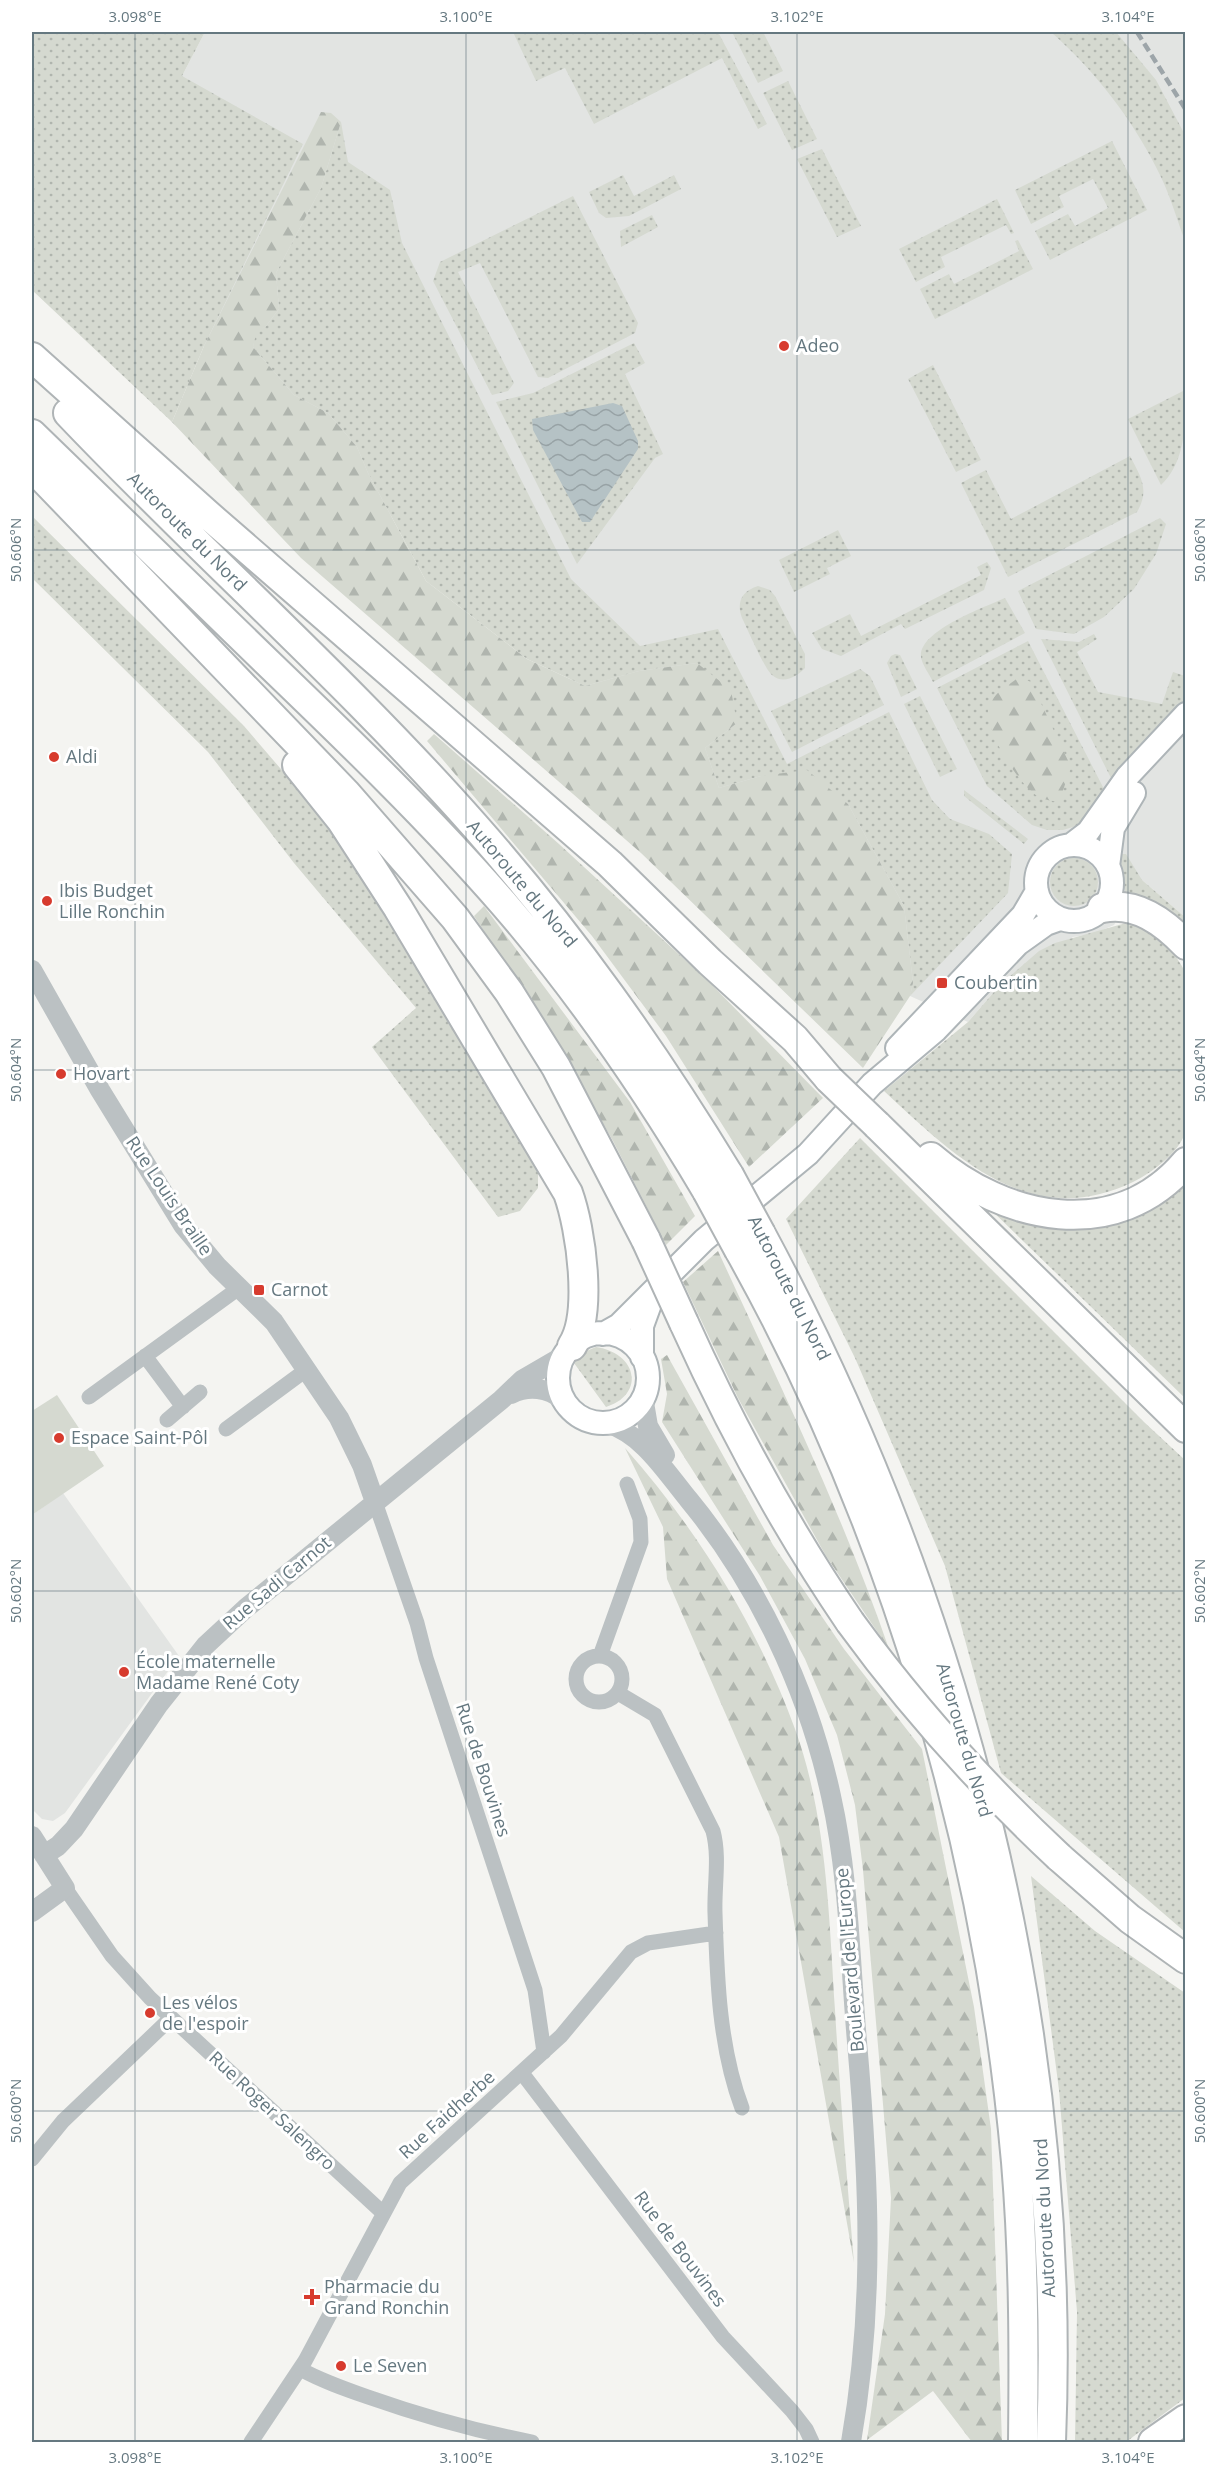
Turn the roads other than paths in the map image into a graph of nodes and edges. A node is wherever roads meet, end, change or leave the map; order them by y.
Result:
1 (32, 357) edge
2 (32, 370) edge
3 (32, 435) edge
4 (32, 467) edge
5 (133, 571) junction
6 (1185, 714) edge
7 (1185, 736) edge
8 (1071, 845) junction
9 (1108, 866) junction
10 (1037, 891) junction
11 (1102, 908) junction
12 (1060, 919) junction
13 (1185, 945) edge
14 (32, 970) edge
15 (872, 1084) junction
16 (881, 1120) junction
17 (1185, 1162) edge
18 (718, 1183) junction
19 (750, 1242) junction
20 (659, 1284) junction
21 (239, 1288) junction
22 (603, 1334) junction
23 (568, 1350) junction
24 (145, 1356) junction
25 (642, 1357) junction
26 (306, 1370) junction
27 (200, 1392) dead end
28 (89, 1397) dead end
29 (643, 1397) junction
30 (501, 1400) junction
31 (563, 1400) junction
32 (183, 1407) junction
33 (167, 1420) dead end
34 (606, 1423) junction
35 (1185, 1428) edge
36 (225, 1429) dead end
37 (627, 1484) dead end
38 (375, 1502) junction
39 (696, 1509) junction
40 (600, 1656) junction
41 (618, 1693) junction
42 (32, 1836) edge
43 (44, 1855) junction
44 (65, 1888) junction
45 (32, 1912) edge
46 (716, 1933) junction
47 (1185, 1959) edge
48 (171, 2018) junction
49 (544, 2052) junction
50 (522, 2073) junction
51 (742, 2108) dead end
52 (32, 2159) edge
53 (383, 2213) junction
54 (300, 2369) junction
55 (1185, 2418) edge
56 (251, 2442) edge
57 (532, 2442) edge
58 (812, 2442) edge
59 (851, 2442) edge
60 (1023, 2442) edge
61 (1051, 2442) edge
62 (1153, 2442) edge

1 - 16 highway, bridge
2 - 18 highway, Autoroute du Nord
3 - 18 highway, Autoroute du Nord
4 - 5 highway
5 - 23 highway
5 - 47 highway, bridge
6 - 8 main road
7 - 9 main road
8 - 9 main road
8 - 10 main road
9 - 11 main road
10 - 12 main road
10 - 15 main road
11 - 12 main road
11 - 13 highway
12 - 15 main road
14 - 21 street, Rue Louis Braille
15 - 20 main road
16 - 17 highway
16 - 35 highway
18 - 19 highway, Autoroute du Nord, bridge
19 - 60 highway, Autoroute du Nord
19 - 61 highway, Autoroute du Nord
20 - 22 main road
20 - 25 main road
21 - 24 street
21 - 26 street, Rue Louis Braille
22 - 23 main road
22 - 25 main road
23 - 30 street, Rue Sadi Carnot
23 - 31 main road
24 - 28 street
24 - 32 street
25 - 29 main road
26 - 36 street
26 - 38 street, Rue Louis Braille
27 - 32 street
29 - 34 main road
29 - 39 street, Boulevard de l'Europe
30 - 31 street, Rue Sadi Carnot
30 - 38 street, Rue Sadi Carnot
31 - 34 main road
32 - 33 street
34 - 39 street, Boulevard de l'Europe
37 - 40 street
38 - 43 street, Rue Sadi Carnot
38 - 49 street, Rue de Bouvines
39 - 59 street, Boulevard de l'Europe
40 - 41 street
40 - 41 street
41 - 46 street
42 - 43 street, Rue Roger Salengro
43 - 44 street, Rue Roger Salengro
44 - 45 street
44 - 48 street, Rue Roger Salengro
46 - 49 street, Rue Faidherbe
46 - 51 street
48 - 52 street
48 - 53 street, Rue Roger Salengro
49 - 50 street, Rue Faidherbe
50 - 53 street, Rue Faidherbe
50 - 58 street, Rue de Bouvines
53 - 54 street, Rue Faidherbe
54 - 56 street, Rue Faidherbe
54 - 57 street
55 - 62 highway

